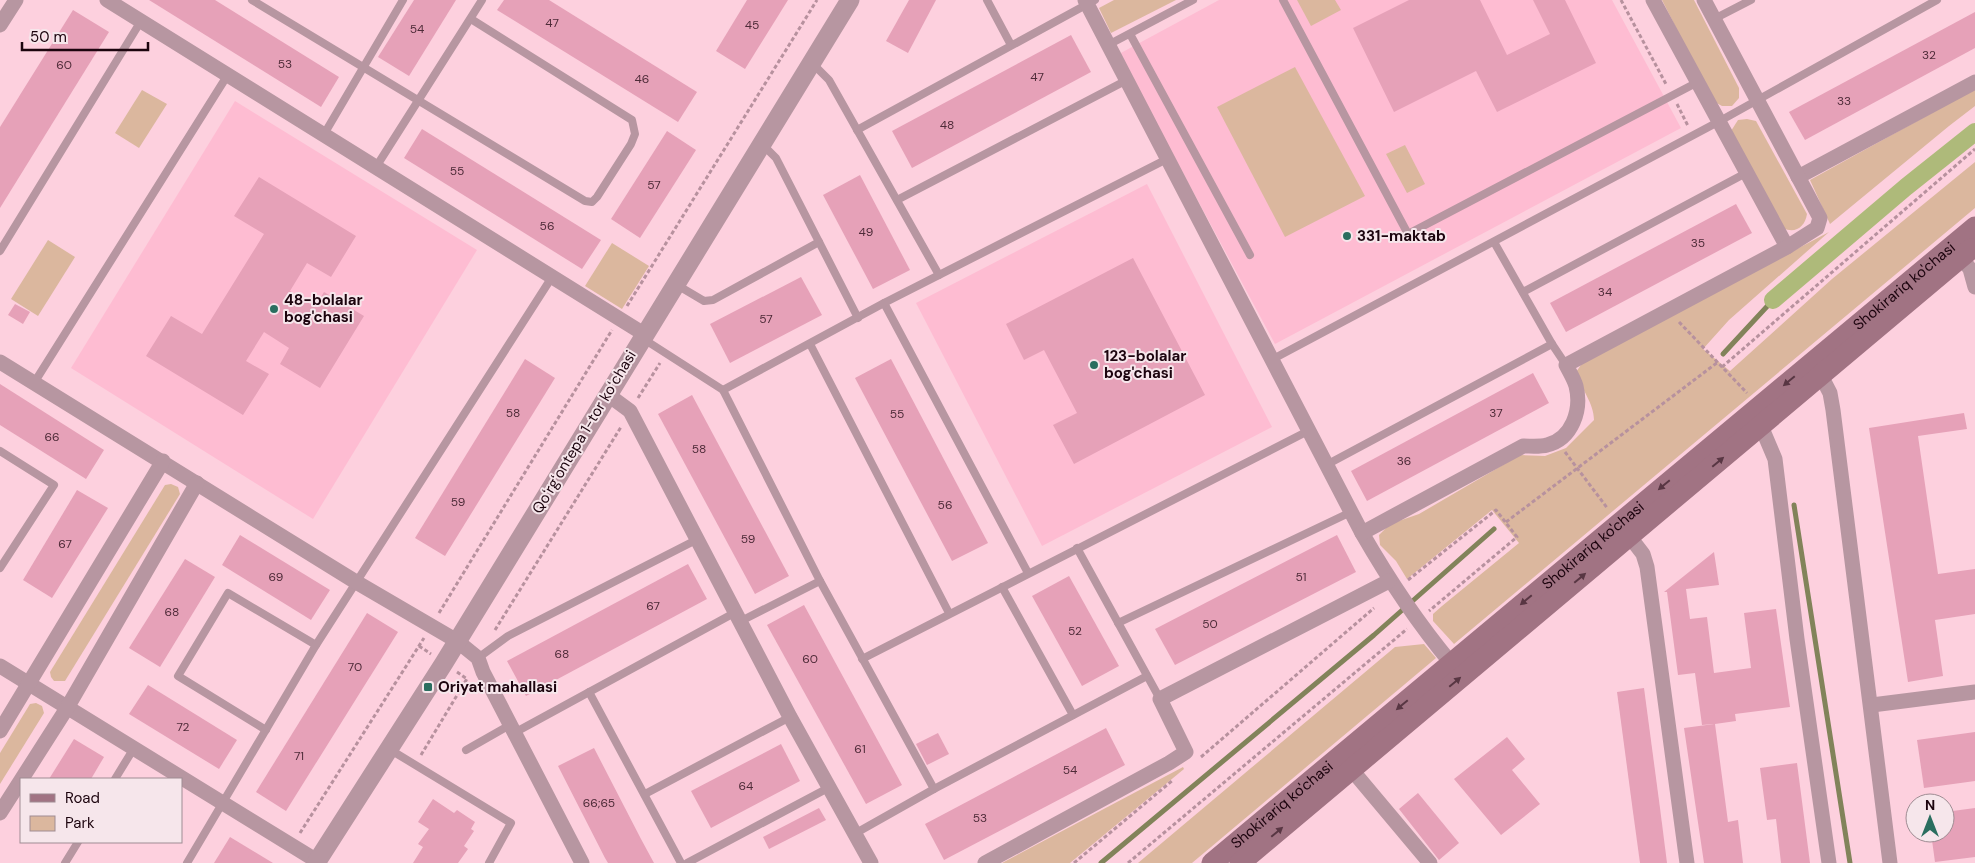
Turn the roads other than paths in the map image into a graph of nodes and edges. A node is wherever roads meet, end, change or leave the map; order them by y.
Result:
1 (16, 0) edge
2 (108, 0) edge
3 (252, 0) edge
4 (403, 0) edge
5 (482, 0) edge
6 (850, 0) edge
7 (987, 0) edge
8 (1193, 0) edge
9 (1283, 0) edge
10 (1653, 0) edge
11 (1704, 0) edge
12 (1751, 0) edge
13 (1937, 0) edge
14 (1089, 1) edge
15 (471, 19) junction
16 (1714, 19) junction
17 (141, 21) junction
18 (0, 25) edge
19 (1130, 34) junction
20 (1011, 45) junction
21 (1108, 45) junction
22 (811, 62) junction
23 (363, 67) junction
24 (227, 76) junction
25 (1127, 80) junction
26 (1975, 82) edge
27 (1696, 83) junction
28 (418, 100) junction
29 (1756, 100) junction
30 (1718, 122) junction
31 (857, 130) junction
32 (323, 136) junction
33 (761, 143) junction
34 (1167, 159) junction
35 (376, 167) junction
36 (1746, 173) junction
37 (1798, 177) junction
38 (896, 200) junction
39 (1975, 227) edge
40 (819, 242) junction
41 (1494, 242) junction
42 (1788, 247) junction
43 (1963, 250) edge
44 (0, 251) edge
45 (1250, 255) dead end
46 (939, 275) junction
47 (552, 277) junction
48 (675, 283) junction
49 (1975, 287) edge
50 (1523, 292) junction
51 (884, 303) junction
52 (858, 318) junction
53 (642, 336) junction
54 (810, 344) junction
55 (1552, 344) junction
56 (1273, 359) junction
57 (0, 362) edge
58 (1566, 365) junction
59 (1817, 368) junction
60 (34, 383) junction
61 (723, 390) junction
62 (607, 394) junction
63 (1760, 416) junction
64 (1310, 430) junction
65 (0, 451) edge
66 (163, 461) junction
67 (1328, 464) junction
68 (198, 483) junction
69 (1351, 512) junction
70 (1624, 530) junction
71 (1362, 533) junction
72 (698, 539) junction
73 (1077, 548) junction
74 (0, 568) edge
75 (1028, 573) junction
76 (820, 580) junction
77 (356, 582) junction
78 (1002, 587) junction
79 (1394, 588) junction
80 (949, 613) junction
81 (738, 616) junction
82 (1118, 623) junction
83 (457, 640) junction
84 (316, 645) junction
85 (478, 658) junction
86 (862, 659) junction
87 (1451, 663) junction
88 (0, 666) edge
89 (1147, 676) junction
90 (29, 684) junction
91 (589, 692) junction
92 (1975, 692) edge
93 (1160, 699) junction
94 (1872, 705) junction
95 (67, 708) junction
96 (1073, 714) junction
97 (790, 717) junction
98 (512, 729) junction
99 (266, 730) junction
100 (0, 731) edge
101 (134, 748) junction
102 (388, 748) junction
103 (466, 750) dead end
104 (1346, 763) junction
105 (22, 778) edge
106 (116, 778) edge
107 (20, 781) edge
108 (830, 787) junction
109 (934, 789) junction
110 (645, 794) junction
111 (224, 802) junction
112 (0, 812) edge
113 (856, 833) junction
114 (77, 843) edge
115 (1239, 859) edge
116 (317, 862) edge
117 (65, 863) edge
118 (187, 863) edge
119 (489, 863) edge
120 (582, 863) edge
121 (681, 863) edge
122 (688, 863) edge
123 (871, 863) edge
124 (985, 863) edge
125 (1212, 863) edge
126 (1430, 863) edge
127 (1687, 863) edge
128 (1829, 863) edge
129 (1890, 863) edge

1 - 18 street
2 - 17 street
3 - 23 lane
4 - 23 lane
5 - 15 lane
6 - 22 street, Qoʻrgʻontepa 1-tor koʻchasi
7 - 20 lane
8 - 19 lane
9 - 27 lane
10 - 27 street
11 - 16 street
12 - 16 lane
13 - 29 lane
14 - 20 lane
14 - 21 street
15 - 28 lane
15 - 28 lane
16 - 29 street
17 - 24 street
17 - 44 lane
19 - 21 lane
19 - 45 lane
20 - 31 lane
21 - 25 street
22 - 31 lane
22 - 33 street, Qoʻrgʻontepa 1-tor koʻchasi
23 - 28 lane
23 - 32 lane
24 - 32 street
24 - 60 lane
25 - 34 street
25 - 38 lane
26 - 37 street
27 - 30 street
28 - 35 lane
29 - 30 lane
29 - 37 street
30 - 36 street
30 - 41 lane
31 - 38 lane
32 - 35 street
33 - 40 lane
33 - 48 street, Qoʻrgʻontepa 1-tor koʻchasi
34 - 46 lane
34 - 56 street
35 - 47 street
36 - 42 street
36 - 50 lane
37 - 42 street
38 - 46 lane
39 - 43 main road, Shokirariq ko'chasi
40 - 48 lane
40 - 52 lane
41 - 50 lane
41 - 56 lane
42 - 58 street
43 - 49 street
43 - 59 main road, Shokirariq ko'chasi
46 - 51 lane
47 - 53 street
47 - 77 lane
48 - 53 street, Qoʻrgʻontepa 1-tor koʻchasi
50 - 55 lane
51 - 52 lane
51 - 75 lane
52 - 54 lane
53 - 61 lane
53 - 62 street, Qoʻrgʻontepa 1-tor koʻchasi
54 - 61 lane
54 - 80 lane
55 - 58 lane
55 - 67 lane
56 - 64 street
57 - 60 street
58 - 71 street
59 - 63 main road, Shokirariq ko'chasi
59 - 94 street
60 - 66 street
61 - 76 lane
62 - 72 street
62 - 83 street, Qoʻrgʻontepa 1-tor koʻchasi
63 - 70 main road, Shokirariq ko'chasi
63 - 128 street
64 - 67 street
64 - 73 lane
65 - 74 lane
66 - 68 street
66 - 90 street
67 - 69 street
68 - 77 street
68 - 95 street
69 - 71 street
69 - 82 lane
70 -> 87 main road, Shokirariq ko'chasi
104 -> 70 main road, Shokirariq ko'chasi
70 - 127 street
71 - 79 street
72 - 81 street
72 - 85 lane
73 - 75 lane
73 - 82 lane
75 - 78 lane
76 - 81 lane
76 - 86 lane
77 - 83 street
77 - 84 lane
78 - 80 lane
78 - 96 lane
79 - 87 street
79 - 93 street
80 - 86 lane
81 - 91 lane
81 - 97 street
82 - 89 lane
83 - 85 street
83 - 102 street, Qoʻrgʻontepa 1-tor koʻchasi
84 - 99 lane
84 - 99 lane
85 - 98 street
86 - 109 lane
87 -> 104 main road, Shokirariq ko'chasi
88 - 90 street
89 - 93 lane
89 - 96 lane
90 - 95 street
90 - 100 street
91 - 98 lane
91 - 110 lane
92 - 94 street
93 - 124 street
94 - 129 street
95 - 101 street
95 - 105 street
96 - 109 lane
97 - 108 street
97 - 110 lane
98 - 103 lane
98 - 120 street
99 - 111 lane
101 - 106 lane
101 - 111 street
102 - 116 street, Qoʻrgʻontepa 1-tor koʻchasi
102 - 119 lane
104 - 115 main road, Shokirariq ko'chasi
104 - 126 street
107 - 112 street
108 - 113 street
108 - 122 lane
109 - 113 lane
110 - 121 lane
111 - 116 street
111 - 118 lane
113 - 123 street
114 - 117 lane
115 - 125 main road, Shokirariq ko'chasi

